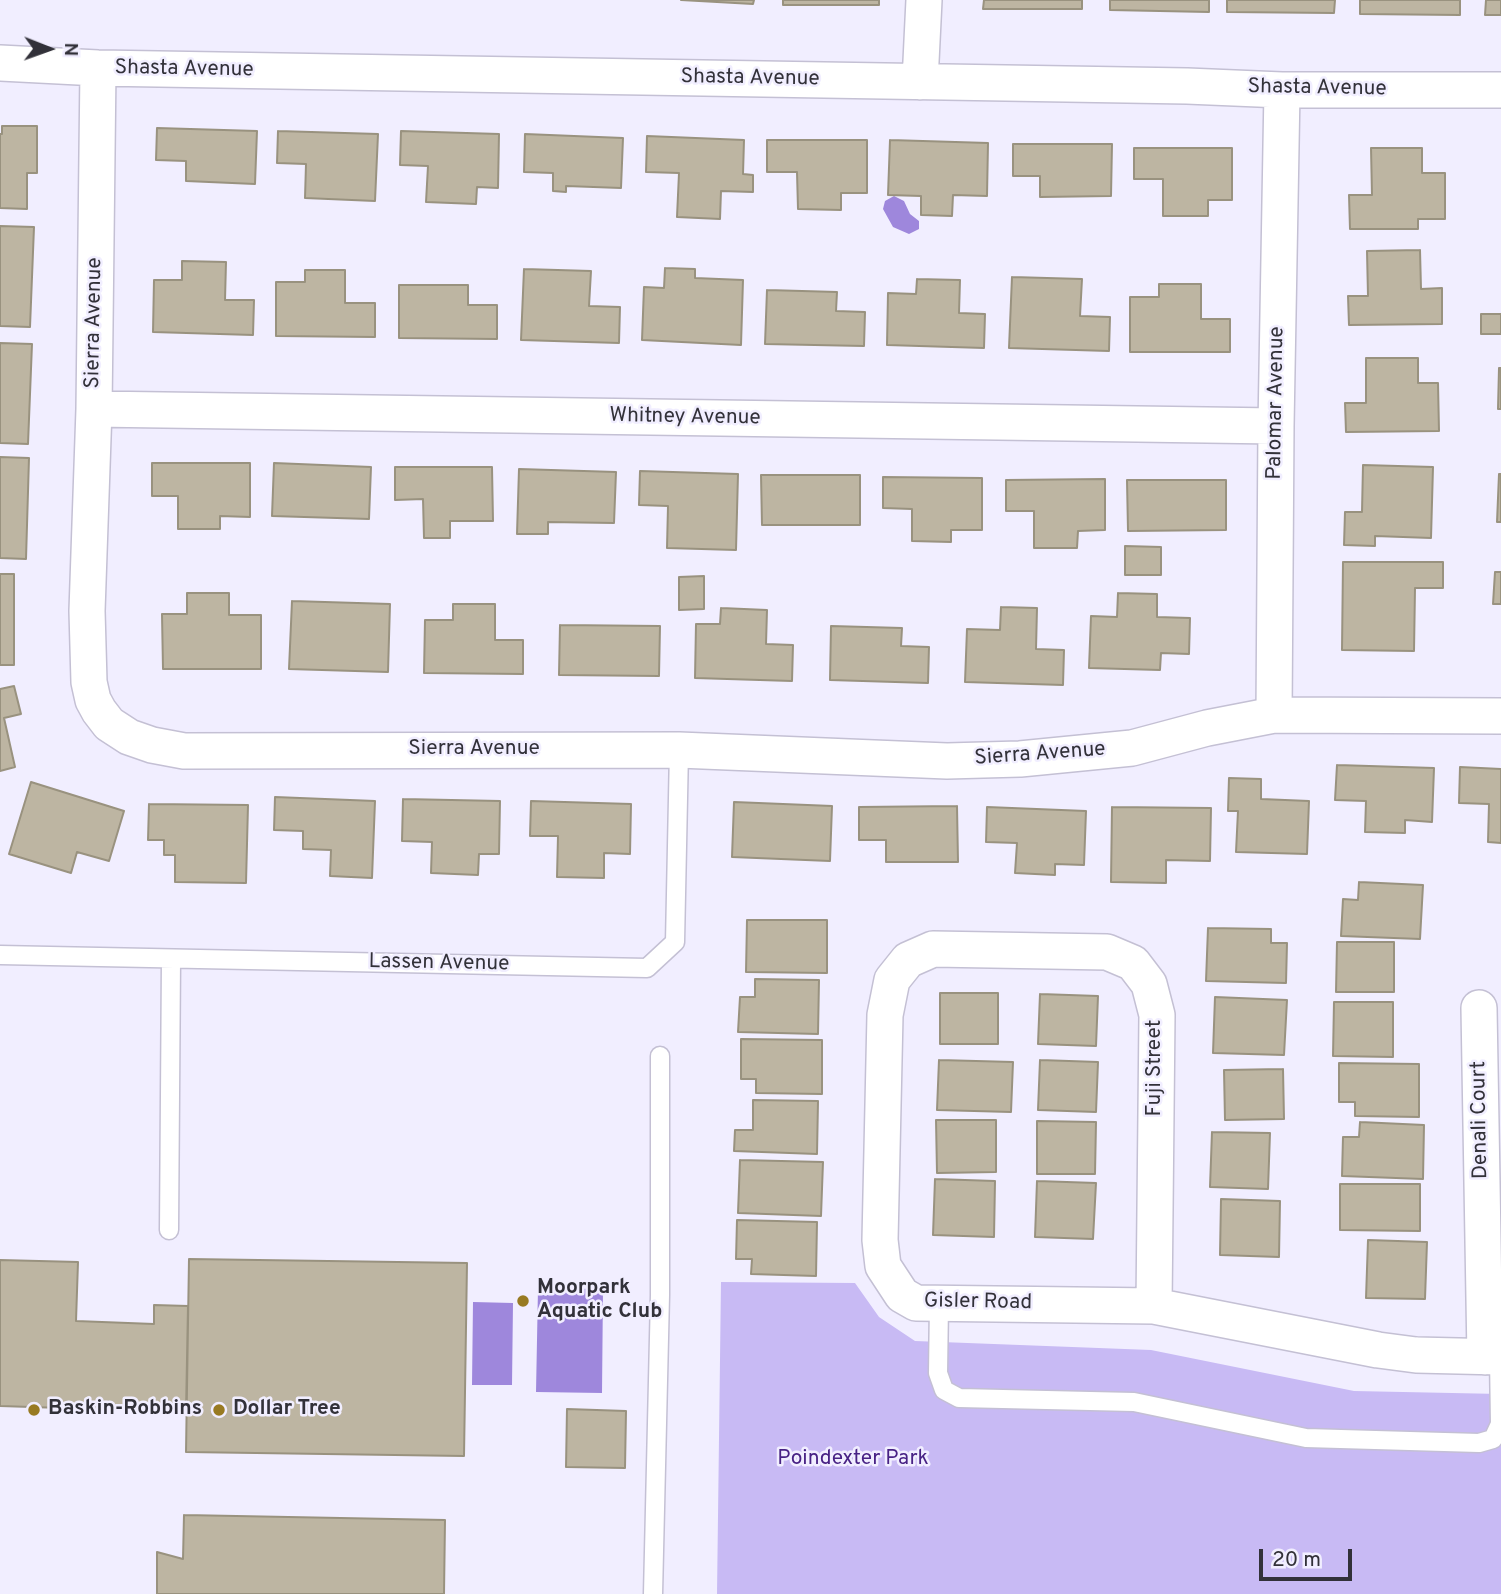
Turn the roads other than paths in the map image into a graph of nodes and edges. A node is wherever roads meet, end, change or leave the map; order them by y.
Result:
1 (924, 0) edge
2 (0, 63) edge
3 (98, 68) junction
4 (920, 82) junction
5 (1282, 90) junction
6 (1501, 90) edge
7 (94, 409) junction
8 (1276, 426) junction
9 (1274, 715) junction
10 (1501, 716) edge
11 (679, 750) junction
12 (1008, 949) joint
13 (0, 955) edge
14 (171, 959) junction
15 (1479, 1008) dead end
16 (660, 1056) dead end
17 (169, 1230) dead end
18 (939, 1304) junction
19 (1154, 1306) junction
20 (1495, 1357) edge
21 (653, 1594) edge

1 - 4 street
2 - 3 street, Shasta Avenue
3 - 4 street, Shasta Avenue
3 - 7 street, Sierra Avenue
4 - 5 street, Shasta Avenue
5 - 6 street, Shasta Avenue
5 - 8 street, Palomar Avenue
7 - 8 street, Whitney Avenue
7 - 11 street, Sierra Avenue
8 - 9 street, Palomar Avenue
9 - 10 street, Sierra Avenue
9 - 11 street, Sierra Avenue
11 - 14 lane, Lassen Avenue
12 - 18 street, Gisler Road
12 - 19 street, Fuji Street
13 - 14 lane, Lassen Avenue
14 - 17 lane
15 - 20 street, Denali Court
16 - 21 lane
18 - 19 street, Gisler Road
18 - 20 lane
19 - 20 street, Gisler Road

